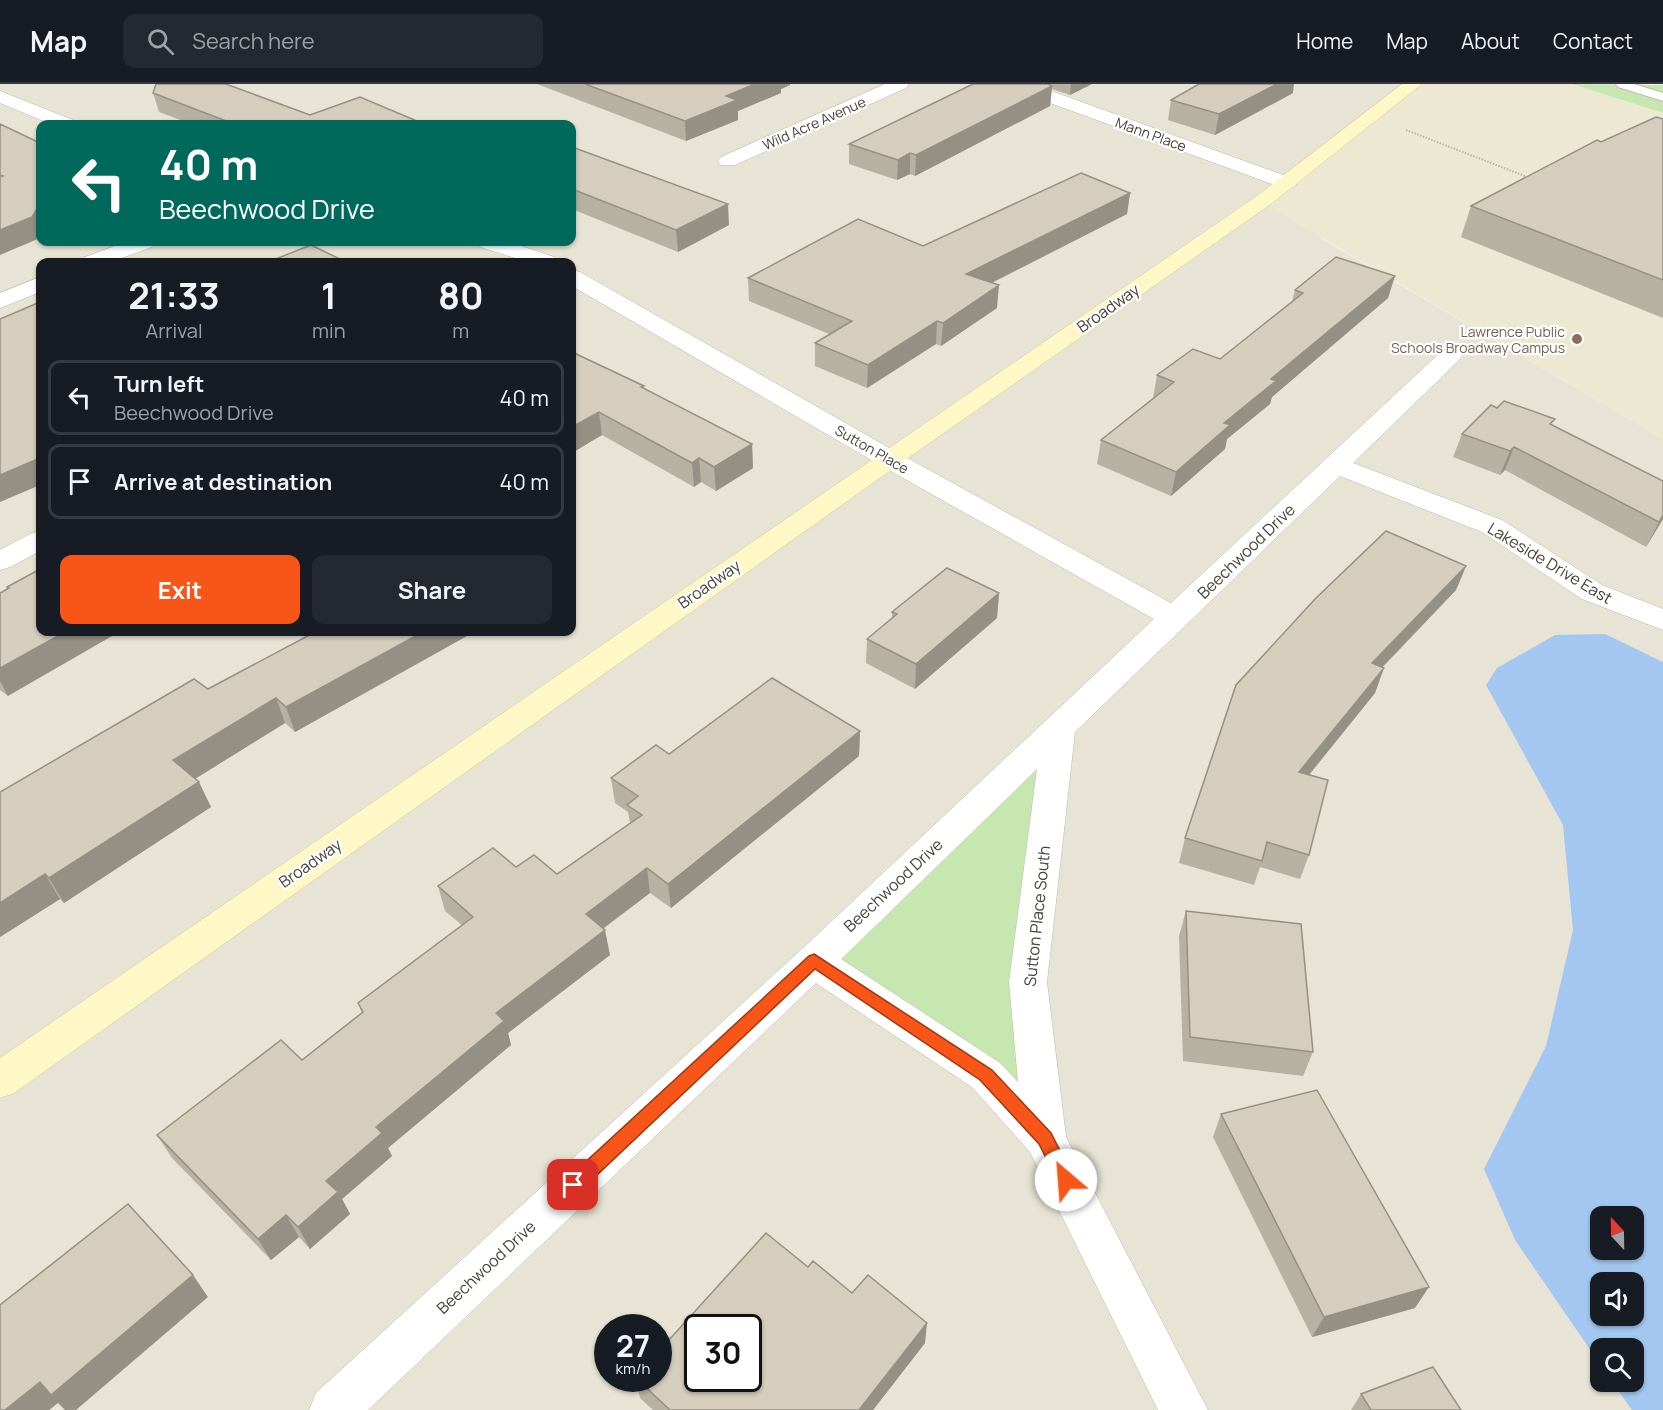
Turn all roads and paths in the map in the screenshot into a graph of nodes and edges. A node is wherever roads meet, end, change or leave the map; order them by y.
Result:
1 (900, 84) edge
2 (1015, 84) edge
3 (1413, 84) edge
4 (1622, 84) edge
5 (0, 96) edge
6 (1663, 97) edge
7 (57, 120) edge
8 (1399, 127) dead end
9 (728, 161) dead end
10 (1537, 181) edge
11 (1287, 183) junction
12 (134, 246) edge
13 (501, 246) edge
14 (103, 258) edge
15 (536, 258) edge
16 (576, 284) edge
17 (36, 286) edge
18 (0, 301) edge
19 (1450, 356) dead end
20 (888, 459) junction
21 (1335, 465) junction
22 (36, 542) edge
23 (0, 561) edge
24 (1175, 618) junction
25 (1663, 620) edge
26 (1059, 729) junction
27 (814, 961) junction
28 (0, 1080) edge
29 (1045, 1138) junction
30 (333, 1410) edge
31 (1184, 1410) edge

1 - 9 street, Wild Acre Avenue
2 - 11 street, Mann Place
3 - 11 main road, Broadway
4 - 6 lane
5 - 7 street
8 - 10 path
11 - 20 main road, Broadway
12 - 14 street
13 - 15 street
16 - 20 street, Sutton Place
17 - 18 street
19 - 21 street, Beechwood Drive
20 - 24 street, Sutton Place
20 - 28 main road, Broadway
21 - 24 street, Beechwood Drive
21 - 25 street, Lakeside Drive East
22 - 23 street
24 - 26 street, Beechwood Drive
26 - 27 street, Beechwood Drive
26 - 29 street, Sutton Place South
27 - 29 street, Sutton Place South
27 - 30 street, Beechwood Drive
29 - 31 street, Sutton Place South

